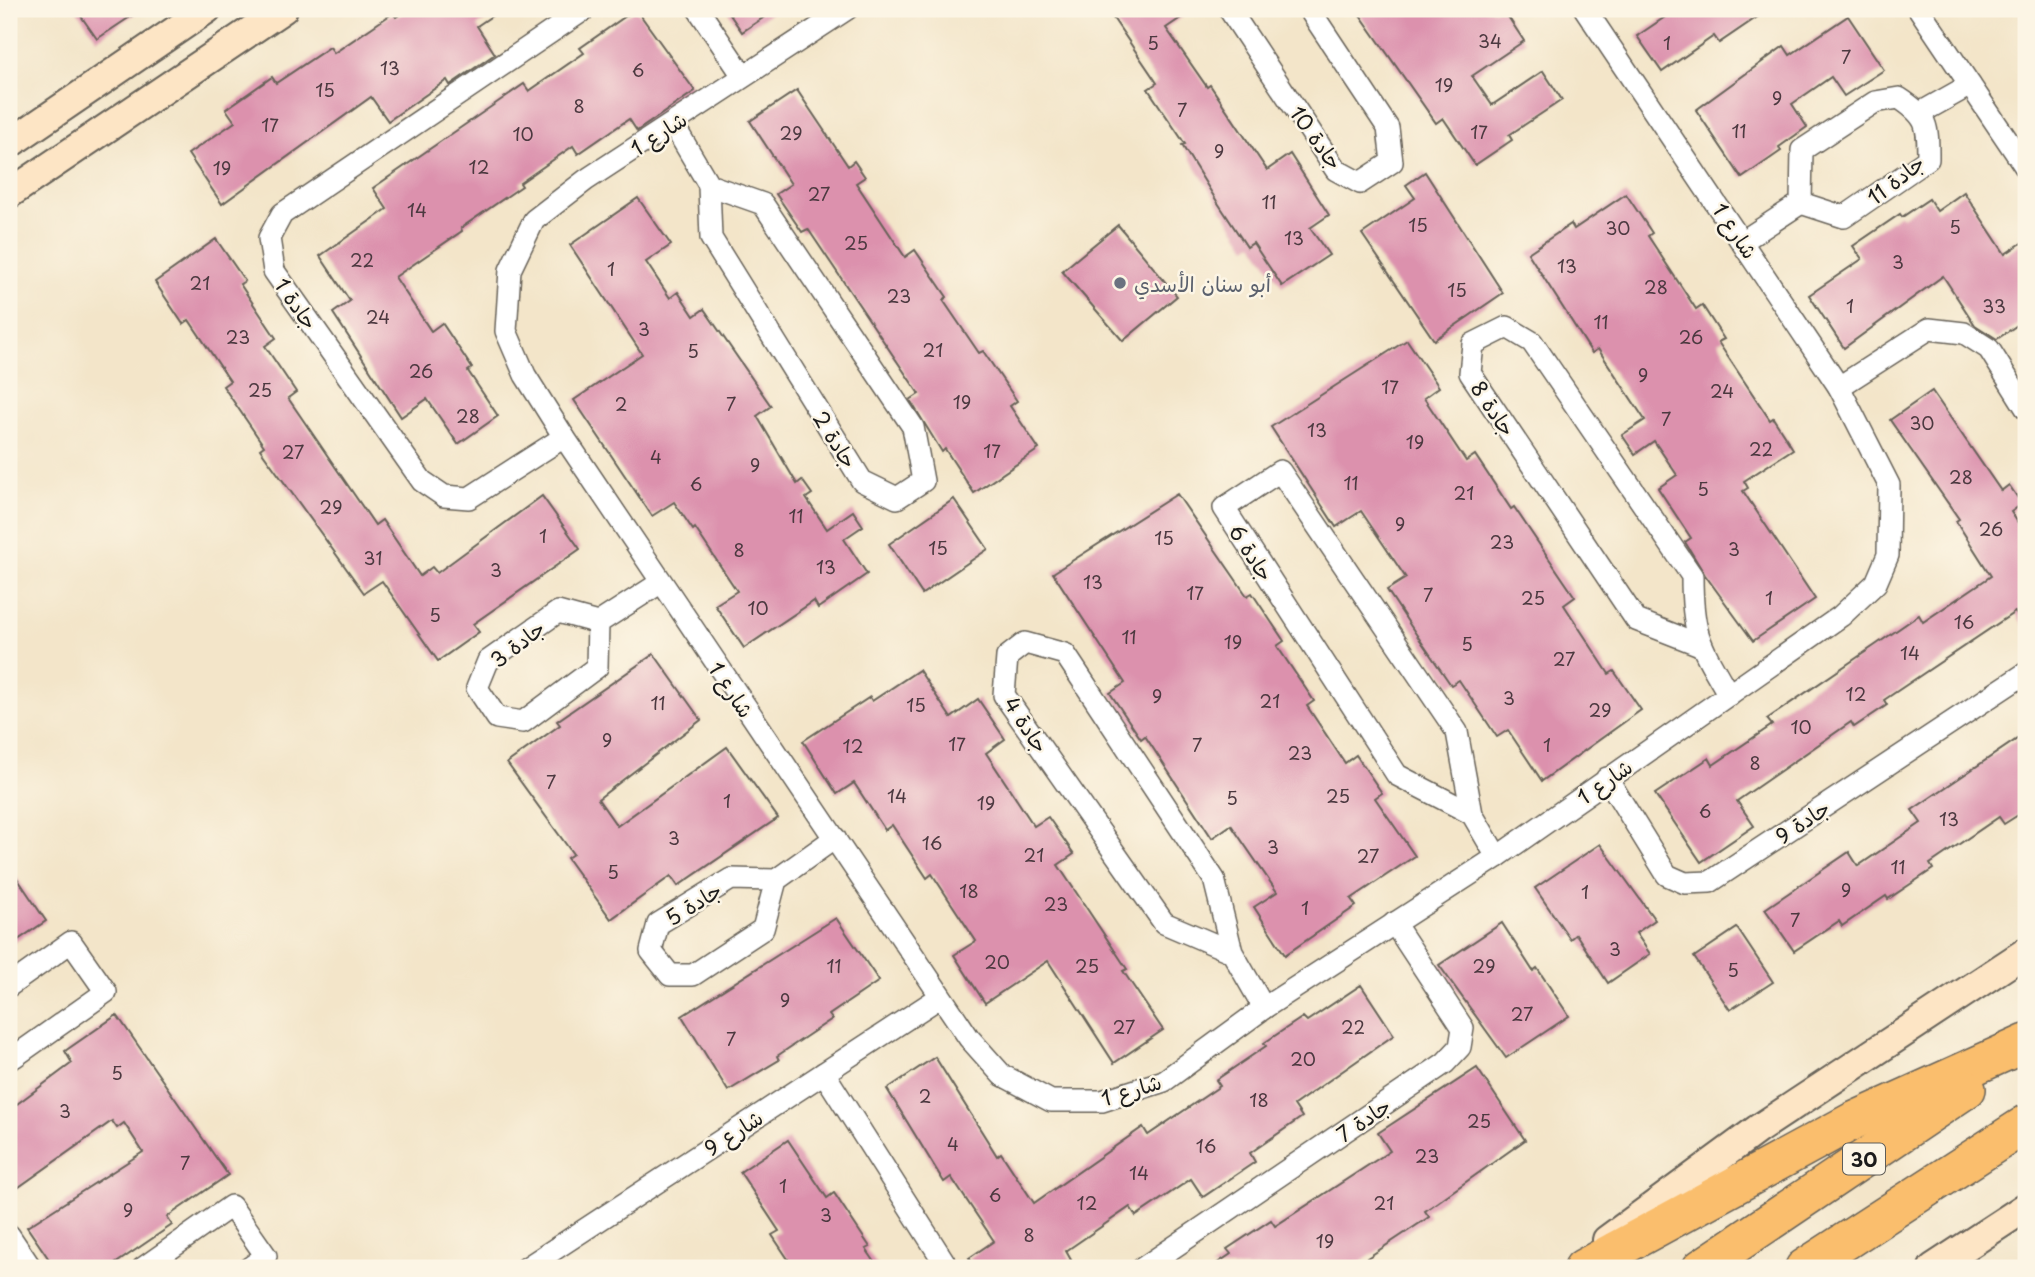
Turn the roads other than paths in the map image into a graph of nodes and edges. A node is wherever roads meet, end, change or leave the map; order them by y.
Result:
1 (207, 9) edge
2 (283, 9) edge
3 (585, 9) edge
4 (698, 9) edge
5 (847, 9) edge
6 (1229, 9) edge
7 (1308, 9) edge
8 (1586, 9) edge
9 (1919, 9) edge
10 (743, 76) junction
11 (1970, 85) junction
12 (1922, 112) junction
13 (673, 124) junction
14 (9, 144) edge
15 (2026, 168) edge
16 (709, 185) junction
17 (9, 194) edge
18 (1801, 203) junction
19 (1743, 241) junction
20 (1839, 387) junction
21 (2026, 408) edge
22 (564, 438) junction
23 (660, 583) junction
24 (598, 623) junction
25 (1700, 645) junction
26 (2026, 673) edge
27 (1729, 695) junction
28 (1607, 778) junction
29 (1472, 814) junction
30 (835, 838) junction
31 (1497, 857) junction
32 (776, 880) junction
33 (1394, 923) junction
34 (2026, 952) edge
35 (1232, 953) junction
36 (9, 986) edge
37 (940, 996) junction
38 (1264, 1008) junction
39 (2026, 1042) edge
40 (2026, 1049) edge
41 (9, 1055) edge
42 (824, 1073) junction
43 (2026, 1124) edge
44 (2026, 1207) edge
45 (9, 1235) edge
46 (1852, 1236) junction
47 (31, 1268) edge
48 (143, 1268) edge
49 (249, 1268) edge
50 (526, 1268) edge
51 (948, 1268) edge
52 (1143, 1268) edge
53 (1569, 1268) edge
54 (1583, 1268) edge
55 (1701, 1268) edge
56 (1804, 1268) edge
57 (1819, 1268) edge
58 (1933, 1268) edge

1 - 14 main road
2 - 17 main road
3 - 22 street, جادة 1
4 - 10 street
5 - 10 street, شارع 1
6 - 7 street, جادة 10
8 - 19 street, شارع 1
9 - 11 street
10 - 13 street, شارع 1
11 - 12 street
11 - 15 street
12 - 18 street
12 - 18 street, جادة 11
13 - 16 street, جادة 2
13 - 22 street, شارع 1
16 - 16 street, جادة 2
18 - 19 street
19 - 20 street, شارع 1
20 - 21 street
20 - 27 street, شارع 1
22 - 23 street, شارع 1
23 - 24 street
23 - 30 street, شارع 1
24 - 24 street, جادة 3
25 - 25 street, جادة 8
25 - 27 street, جادة 8
26 - 28 street, جادة 9
27 - 28 street, شارع 1
28 - 31 street, شارع 1
29 - 29 street, جادة 6
29 - 31 street, جادة 6
30 - 32 street
30 - 37 street, شارع 1
31 - 33 street, شارع 1
32 - 32 street, جادة 5
33 - 38 street, شارع 1
33 - 52 street, جادة 7
34 - 53 main road
35 - 35 street, جادة 4
35 - 38 street, جادة 4
36 - 41 street
37 - 38 street, شارع 1
37 - 42 street, شارع 9
39 - 54 highway
40 - 55 highway, 30
42 - 50 street, شارع 9
42 - 51 street
43 - 46 highway
44 - 58 main road
45 - 47 street
46 - 56 highway
46 - 57 highway
48 - 49 street

